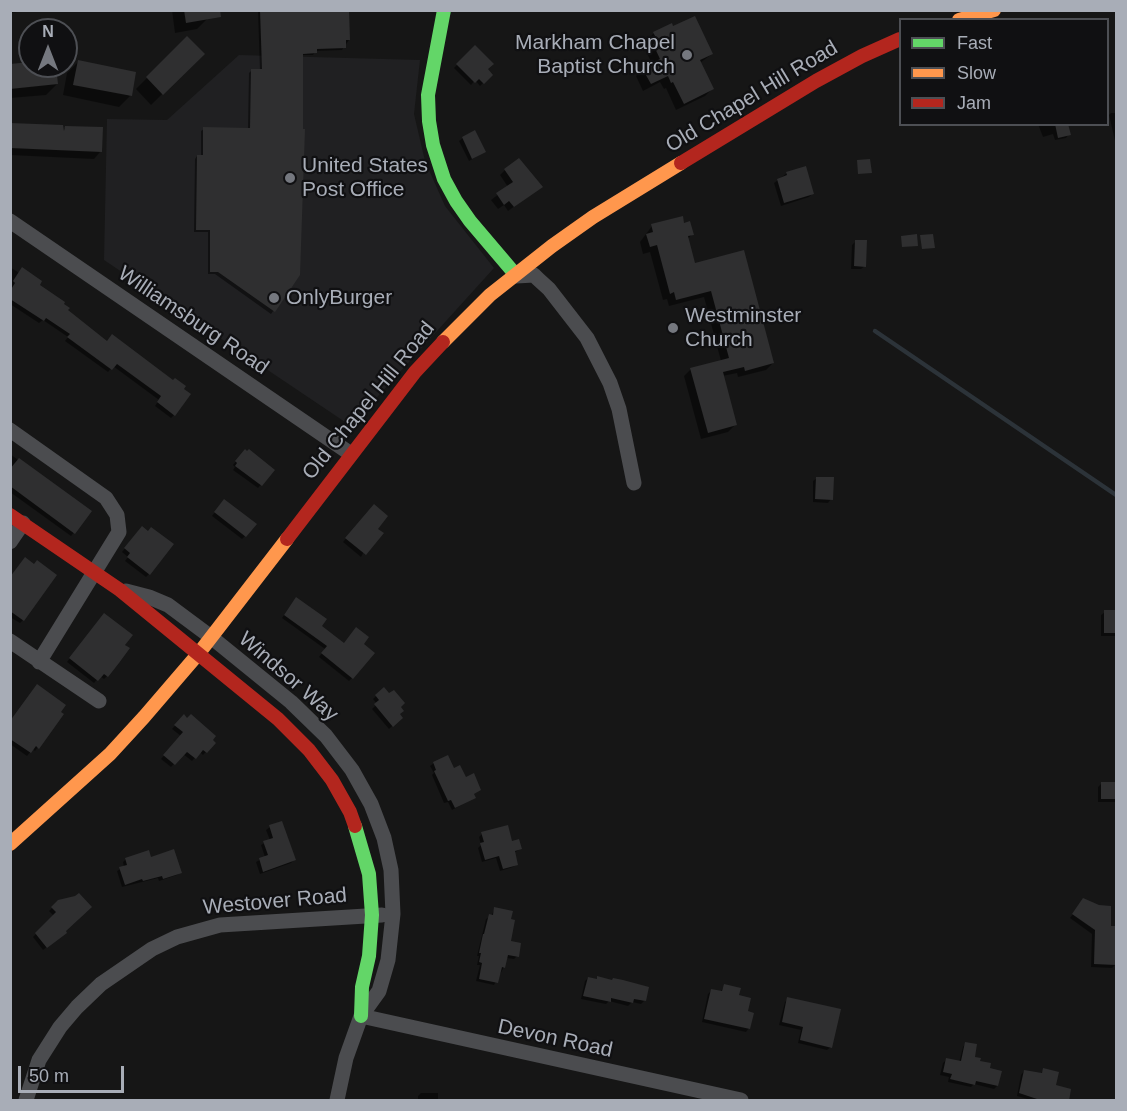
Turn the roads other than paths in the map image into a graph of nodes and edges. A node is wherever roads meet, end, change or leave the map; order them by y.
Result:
1 (444, 10) edge
2 (994, 10) edge
3 (966, 18) edge
4 (899, 39) edge
5 (10, 222) edge
6 (514, 274) junction
7 (10, 430) edge
8 (351, 454) junction
9 (634, 483) dead end
10 (17, 519) edge
11 (10, 542) edge
12 (96, 573) junction
13 (120, 590) junction
14 (211, 637) junction
15 (10, 641) edge
16 (199, 654) junction
17 (39, 662) junction
18 (99, 701) dead end
19 (10, 844) edge
20 (393, 914) junction
21 (372, 915) junction
22 (361, 1016) junction
23 (26, 1101) edge
24 (337, 1101) edge
25 (741, 1101) edge

1 - 6 street
2 - 3 street
4 - 6 street, Old Chapel Hill Road
5 - 8 street, Williamsburg Road
6 - 8 street, Old Chapel Hill Road
6 - 9 street
7 - 12 street
8 - 14 street, Old Chapel Hill Road
10 - 11 street
10 - 12 street, Windsor Way
12 - 13 street, Windsor Way
12 - 17 street
13 - 14 street, Windsor Way
13 - 16 street, Windsor Way
14 - 16 street, Old Chapel Hill Road
14 - 20 street, Windsor Way
15 - 17 street
16 - 19 street, Old Chapel Hill Road
16 - 21 street, Windsor Way
17 - 18 street
20 - 21 street, Westover Road
20 - 22 street, Windsor Way
21 - 22 street, Windsor Way
21 - 23 street, Westover Road
22 - 24 street, Windsor Way
22 - 25 street, Devon Road

